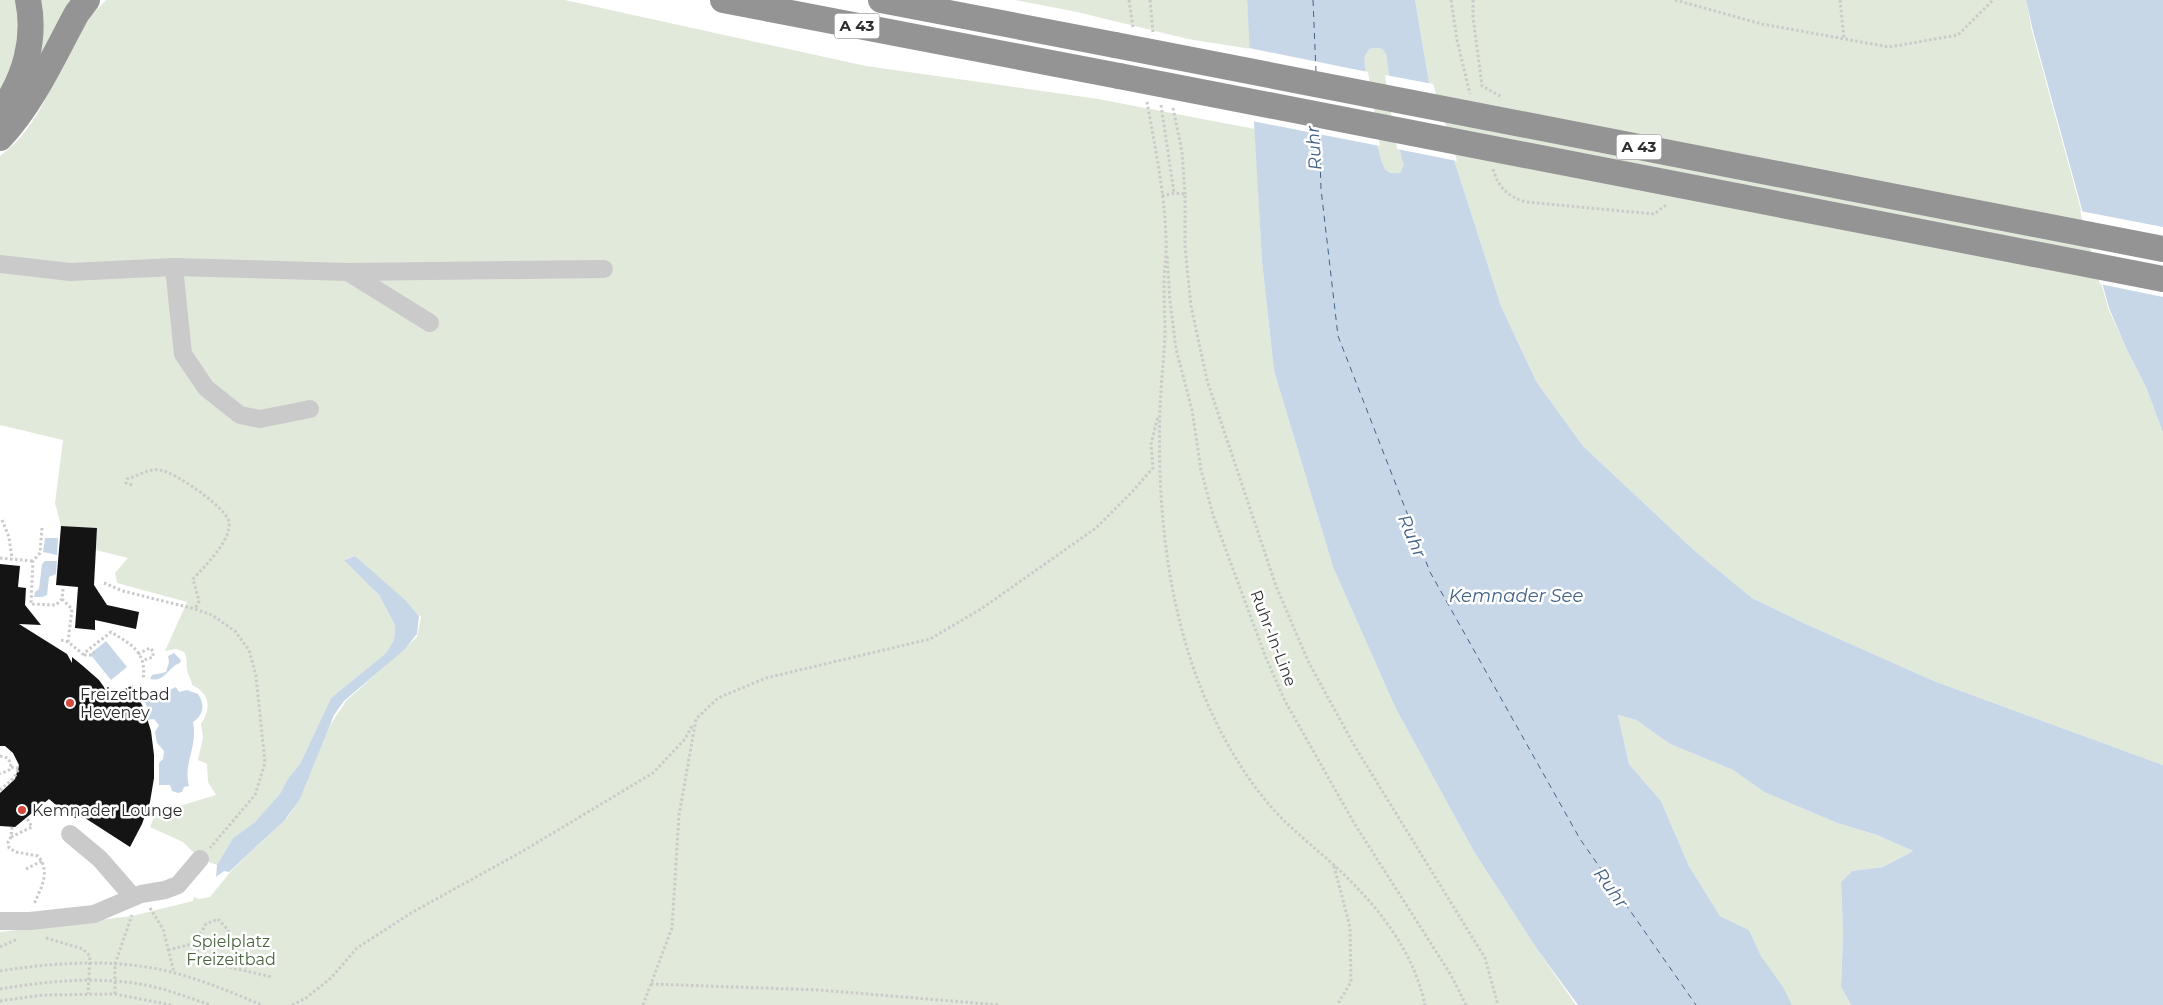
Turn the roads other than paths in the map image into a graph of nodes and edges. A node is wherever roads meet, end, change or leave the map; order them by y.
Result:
1 (28, 0) edge
2 (87, 0) edge
3 (723, 0) edge
4 (881, 0) edge
5 (0, 112) edge
6 (0, 138) edge
7 (2163, 249) edge
8 (0, 264) edge
9 (174, 267) junction
10 (604, 270) dead end
11 (348, 272) junction
12 (2163, 279) edge
13 (430, 323) dead end
14 (310, 409) dead end
15 (70, 834) dead end
16 (200, 860) road end
17 (136, 901) junction
18 (0, 921) edge

1 - 5 highway
2 - 6 highway
3 - 12 highway, A 43, bridge
4 - 7 highway, A 43, bridge
8 - 9 lane
9 - 11 lane
9 - 14 lane
10 - 11 lane
11 - 13 lane
15 - 17 lane
16 - 17 lane
17 - 18 lane

